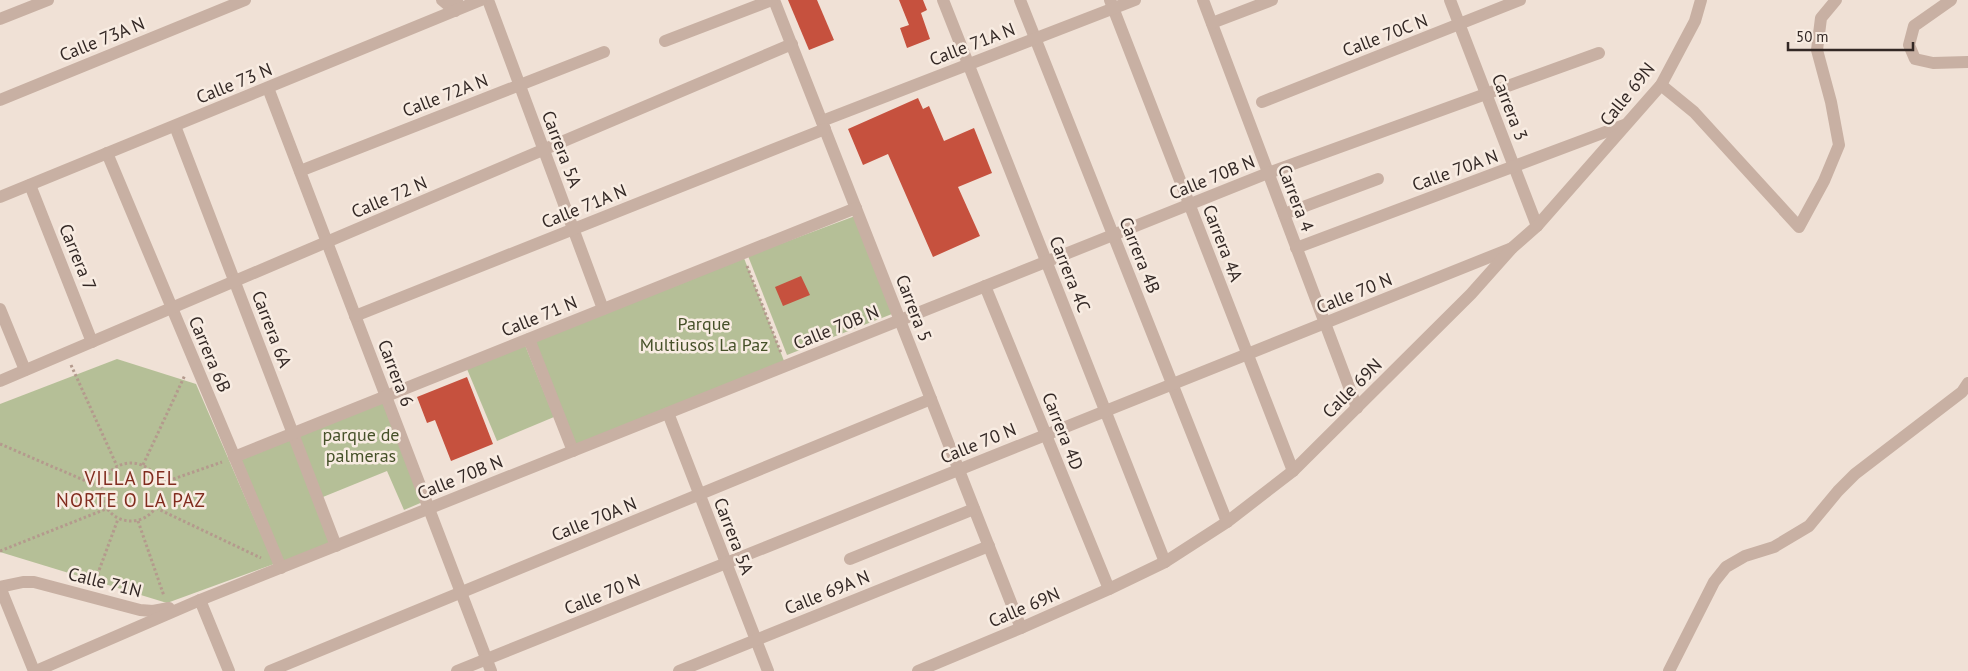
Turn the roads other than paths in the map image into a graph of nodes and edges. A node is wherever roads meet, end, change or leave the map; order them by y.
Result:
1 (48, 0) edge
2 (245, 0) edge
3 (442, 0) edge
4 (481, 0) edge
5 (488, 0) edge
6 (773, 0) edge
7 (943, 0) edge
8 (1020, 0) edge
9 (1135, 0) edge
10 (1203, 0) edge
11 (1272, 0) edge
12 (1450, 0) edge
13 (1520, 0) edge
14 (1693, 0) edge
15 (1836, 0) edge
16 (1950, 0) edge
17 (1112, 4) edge
18 (456, 5) edge
19 (1699, 6) edge
20 (0, 20) edge
21 (1212, 23) junction
22 (1460, 24) junction
23 (1036, 38) junction
24 (665, 41) dead end
25 (792, 44) junction
26 (604, 52) dead end
27 (1599, 53) dead end
28 (1968, 62) edge
29 (968, 64) junction
30 (519, 85) junction
31 (1661, 85) junction
32 (268, 88) junction
33 (1486, 94) junction
34 (0, 100) edge
35 (1262, 102) dead end
36 (824, 125) junction
37 (1626, 125) junction
38 (175, 126) junction
39 (544, 150) junction
40 (108, 153) junction
41 (1514, 166) junction
42 (300, 171) junction
43 (1268, 173) junction
44 (1378, 179) dead end
45 (30, 185) junction
46 (0, 198) edge
47 (1190, 205) junction
48 (856, 208) junction
49 (1284, 214) junction
50 (1537, 226) junction
51 (573, 230) junction
52 (1113, 235) junction
53 (327, 242) junction
54 (1296, 248) junction
55 (1512, 248) junction
56 (1046, 262) junction
57 (235, 281) junction
58 (985, 286) junction
59 (172, 308) junction
60 (0, 309) edge
61 (603, 309) junction
62 (355, 316) junction
63 (900, 320) junction
64 (1325, 323) junction
65 (529, 339) junction
66 (92, 342) junction
67 (1248, 354) junction
68 (25, 370) junction
69 (0, 381) edge
70 (1172, 384) junction
71 (1968, 384) edge
72 (386, 397) junction
73 (931, 399) junction
74 (1357, 408) junction
75 (1105, 411) junction
76 (668, 413) junction
77 (293, 434) junction
78 (1045, 435) junction
79 (573, 451) junction
80 (234, 457) junction
81 (959, 470) junction
82 (1293, 471) junction
83 (699, 495) junction
84 (429, 508) junction
85 (974, 509) junction
86 (1227, 522) junction
87 (336, 546) junction
88 (989, 546) junction
89 (850, 559) dead end
90 (1165, 562) junction
91 (726, 563) junction
92 (281, 568) junction
93 (0, 587) edge
94 (1109, 589) junction
95 (461, 592) junction
96 (200, 600) junction
97 (1021, 628) junction
98 (756, 640) junction
99 (489, 665) edge
100 (35, 671) edge
101 (229, 671) edge
102 (270, 671) edge
103 (457, 671) edge
104 (679, 671) edge
105 (768, 671) edge
106 (918, 671) edge
107 (1669, 671) edge

1 - 20 street
2 - 34 street, Calle 73A N
3 - 18 street
4 - 18 street, Calle 73 N
5 - 30 street, Carrera 5A
6 - 24 street
6 - 25 street, Carrera 5
7 - 29 street, Carrera 4C
8 - 23 street, Carrera 4B
9 - 17 street, Calle 71A N
10 - 21 street, Carrera 4
11 - 21 street
12 - 22 street, Carrera 3
13 - 22 street, Calle 70C N
14 - 19 street
15 - 31 street
16 - 28 street
17 - 23 street, Calle 71A N
17 - 47 street, Carrera 4A
18 - 32 street, Calle 73 N
19 - 31 street, Calle 69N
21 - 43 street, Carrera 4
22 - 33 street, Carrera 3
22 - 35 street, Calle 70C N
23 - 29 street, Calle 71A N
23 - 52 street, Carrera 4B
25 - 36 street, Carrera 5
25 - 39 street, Calle 72 N
26 - 30 street, Calle 72A N
27 - 33 street, Calle 70B N
29 - 36 street, Calle 71A N
29 - 56 street, Carrera 4C
30 - 39 street, Carrera 5A
30 - 42 street, Calle 72A N
31 - 37 street, Calle 69N
32 - 38 street, Calle 73 N
32 - 42 street, Carrera 6
33 - 41 street, Carrera 3
33 - 43 street, Calle 70B N
36 - 48 street, Carrera 5
36 - 51 street, Calle 71A N
37 - 41 street, Calle 70A N
37 - 50 street, Calle 69N
38 - 40 street, Calle 73 N
38 - 57 street, Carrera 6A
39 - 51 street, Carrera 5A
39 - 53 street, Calle 72 N
40 - 45 street, Calle 73 N
40 - 59 street, Carrera 6B
41 - 50 street, Carrera 3
41 - 54 street, Calle 70A N
42 - 53 street, Carrera 6
43 - 47 street, Calle 70B N
43 - 49 street, Carrera 4
44 - 49 street
45 - 46 street, Calle 73 N
45 - 66 street, Carrera 7
47 - 52 street, Calle 70B N
47 - 67 street, Carrera 4A
48 - 61 street, Calle 71 N
48 - 63 street, Carrera 5
49 - 54 street, Carrera 4
50 - 55 street, Calle 69N
51 - 61 street, Carrera 5A
51 - 62 street, Calle 71A N
52 - 56 street, Calle 70B N
52 - 70 street, Carrera 4B
53 - 57 street, Calle 72 N
53 - 62 street, Carrera 6
54 - 64 street, Carrera 4
55 - 64 street, Calle 70 N
55 - 74 street, Calle 69N
56 - 58 street, Calle 70B N
56 - 75 street, Carrera 4C
57 - 59 street, Calle 72 N
57 - 77 street, Carrera 6A
58 - 63 street, Calle 70B N
58 - 78 street, Carrera 4D
59 - 66 street, Calle 72 N
59 - 80 street, Carrera 6B
60 - 68 street
61 - 65 street, Calle 71 N
62 - 72 street, Carrera 6
63 - 73 street, Carrera 5
63 - 76 street, Calle 70B N
64 - 67 street, Calle 70 N
64 - 74 street, Carrera 4
65 - 72 street, Calle 71 N
65 - 79 street
66 - 68 street, Calle 72 N
67 - 70 street, Calle 70 N
67 - 82 street, Carrera 4A
68 - 69 street, Calle 72 N
70 - 75 street, Calle 70 N
70 - 86 street, Carrera 4B
71 - 107 street
72 - 77 street, Calle 71 N
72 - 84 street, Carrera 6
73 - 81 street, Carrera 5
73 - 83 street, Calle 70A N
74 - 82 street, Calle 69N
75 - 78 street, Calle 70 N
75 - 90 street, Carrera 4C
76 - 79 street, Calle 70B N
76 - 83 street, Carrera 5A
77 - 80 street, Calle 71 N
77 - 87 street, Carrera 6A
78 - 81 street, Calle 70 N
78 - 94 street, Carrera 4D
79 - 84 street, Calle 70B N
80 - 92 street, Carrera 6B
81 - 85 street, Carrera 5
81 - 91 street, Calle 70 N
82 - 86 street, Calle 69N
83 - 91 street, Carrera 5A
83 - 95 street, Calle 70A N
84 - 87 street, Calle 70B N
84 - 95 street, Carrera 6
85 - 88 street, Carrera 5
85 - 89 street
86 - 90 street, Calle 69N
87 - 92 street, Calle 70B N
88 - 97 street, Carrera 5
88 - 98 street, Calle 69A N
90 - 94 street, Calle 69N
91 - 98 street, Carrera 5A
91 - 99 street, Calle 70 N
92 - 96 street, Calle 70B N
93 - 96 street, Calle 71N
93 - 100 street
94 - 97 street, Calle 69N
95 - 99 street, Carrera 6
95 - 102 street, Calle 70A N
96 - 100 street, Calle 70B N
96 - 101 street
97 - 106 street, Calle 69N
98 - 104 street, Calle 69A N
98 - 105 street, Carrera 5A
99 - 103 street, Calle 70 N

